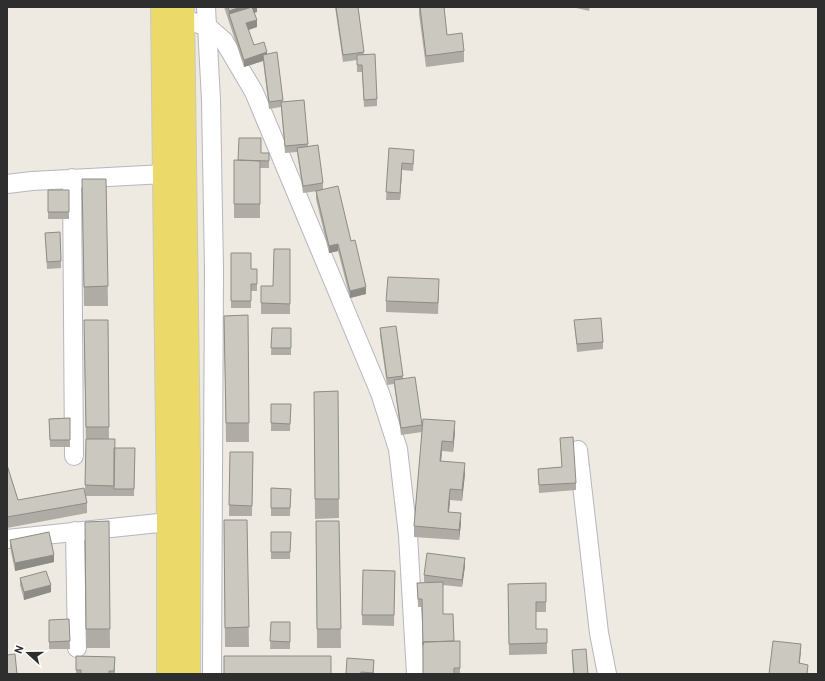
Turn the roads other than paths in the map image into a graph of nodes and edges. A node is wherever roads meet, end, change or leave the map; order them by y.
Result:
1 (206, 7) edge
2 (173, 13) edge
3 (208, 27) junction
4 (165, 174) junction
5 (72, 178) junction
6 (7, 184) edge
7 (578, 450) dead end
8 (74, 456) dead end
9 (213, 459) junction
10 (189, 460) junction
11 (168, 522) junction
12 (75, 531) junction
13 (7, 539) edge
14 (77, 648) dead end
15 (168, 674) edge
16 (189, 674) edge
17 (212, 674) edge
18 (416, 674) edge
19 (607, 674) edge

1 - 3 street
2 - 3 street
2 - 4 main road
2 - 10 main road
3 - 9 street
3 - 18 street
4 - 5 street
4 - 11 main road
5 - 6 street
5 - 8 street
7 - 19 street
9 - 10 street
9 - 17 street
10 - 16 main road
11 - 12 street
11 - 15 main road
12 - 13 street
12 - 14 street

